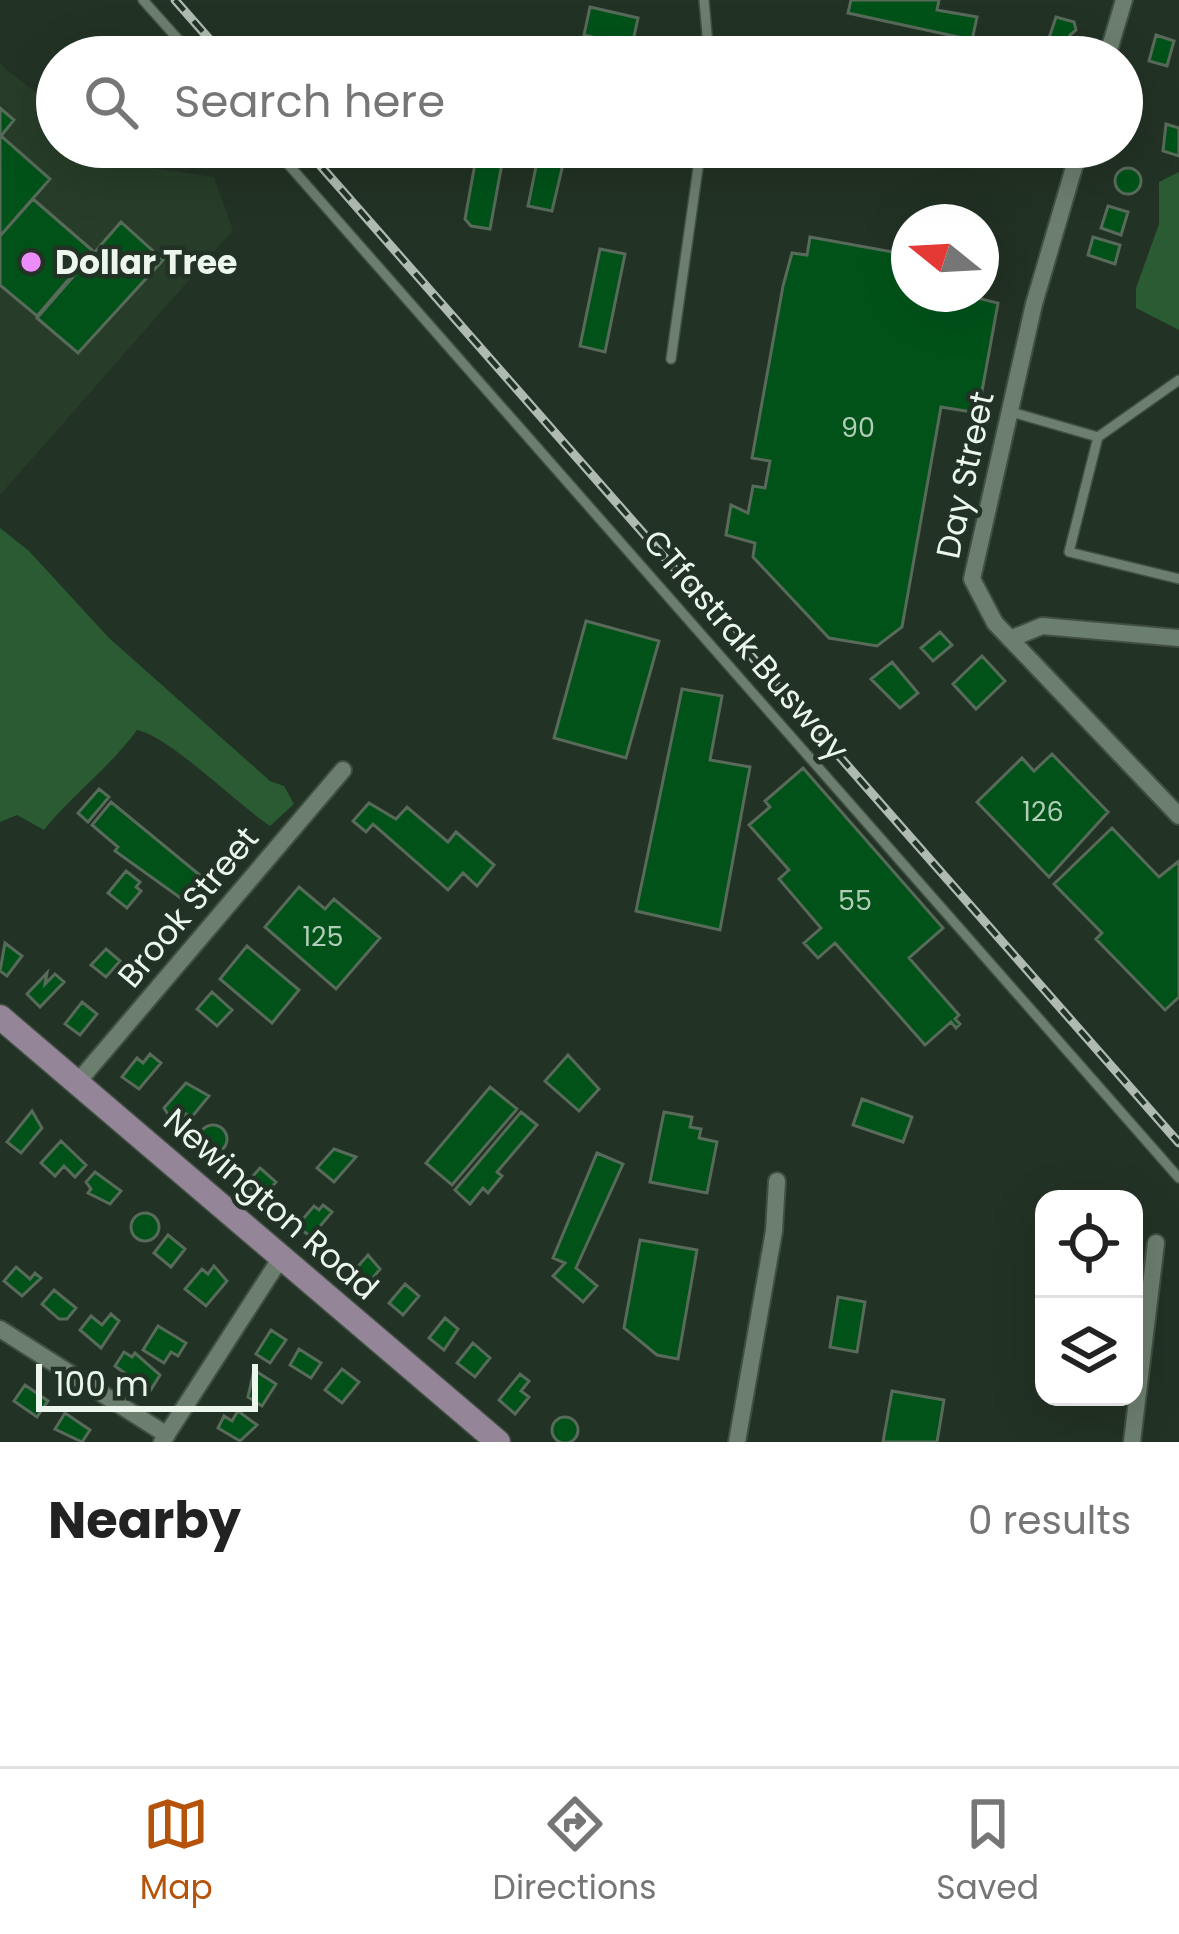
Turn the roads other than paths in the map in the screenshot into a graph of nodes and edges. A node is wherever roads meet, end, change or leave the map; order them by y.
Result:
1 (143, 0) edge
2 (704, 0) edge
3 (1124, 0) edge
4 (175, 36) edge
5 (707, 36) edge
6 (1113, 36) edge
7 (291, 168) edge
8 (697, 168) edge
9 (1074, 168) edge
10 (670, 359) dead end
11 (1179, 380) edge
12 (1008, 411) junction
13 (1098, 436) junction
14 (1179, 578) edge
15 (1179, 638) edge
16 (1010, 639) junction
17 (344, 770) dead end
18 (1179, 815) edge
19 (0, 1017) edge
20 (77, 1083) junction
21 (1179, 1178) edge
22 (777, 1181) dead end
23 (1156, 1243) dead end
24 (282, 1256) junction
25 (0, 1329) edge
26 (164, 1438) edge
27 (498, 1442) edge
28 (737, 1442) edge
29 (1132, 1442) edge

1 - 4 lane
2 - 5 lane
3 - 6 street
7 - 21 lane, CTfastrak Busway
8 - 10 lane
9 - 12 street, Day Street
11 - 13 lane
12 - 13 lane
12 - 16 street, Day Street
13 - 14 lane
15 - 16 street
16 - 18 street, Day Street
17 - 20 street, Brook Street
19 - 20 main road, Newington Road
20 - 24 main road, Newington Road
22 - 28 street
23 - 29 street
24 - 26 street
24 - 27 main road, Newington Road
25 - 26 street

